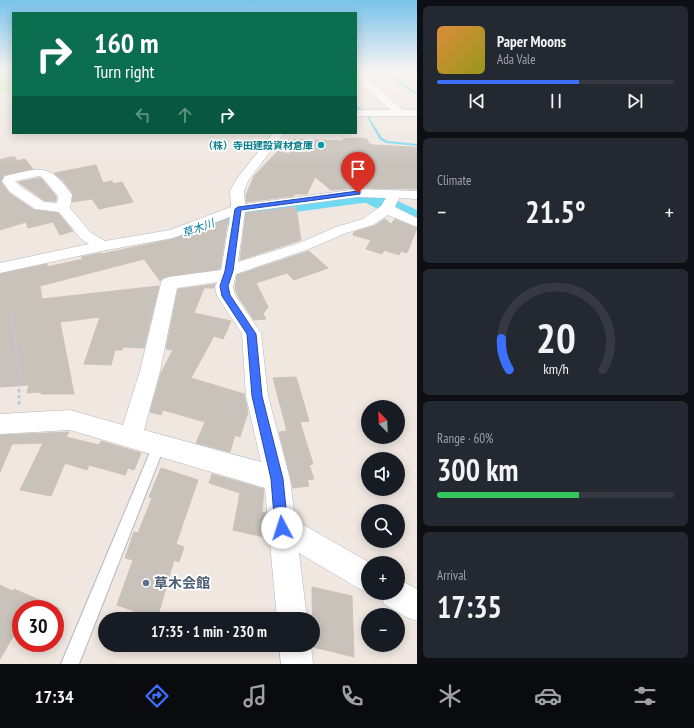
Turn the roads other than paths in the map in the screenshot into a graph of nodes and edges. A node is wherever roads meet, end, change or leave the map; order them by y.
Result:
1 (388, 102) edge
2 (399, 112) junction
3 (357, 113) edge
4 (417, 113) edge
5 (278, 134) edge
6 (15, 189) junction
7 (0, 193) edge
8 (417, 195) edge
9 (390, 203) junction
10 (63, 208) junction
11 (237, 213) junction
12 (417, 223) edge
13 (102, 246) junction
14 (0, 268) edge
15 (228, 273) junction
16 (10, 423) edge
17 (131, 437) junction
18 (159, 445) junction
19 (277, 479) junction
20 (282, 528) junction
21 (361, 574) edge
22 (405, 599) edge
23 (417, 606) edge
24 (291, 612) edge
25 (296, 652) edge
26 (70, 664) edge
27 (297, 664) edge

1 - 2 street
2 - 3 street
2 - 4 street
5 - 11 street
6 - 7 street
6 - 10 street
6 - 10 street
8 - 9 street
9 - 11 street
9 - 12 street
9 - 15 street
10 - 13 street
11 - 13 street
11 - 15 street
13 - 14 street
15 - 17 street
15 - 19 street
16 - 17 street
17 - 18 street
18 - 19 street
18 - 26 lane
19 - 20 street
20 - 21 street
20 - 24 street
22 - 23 street
25 - 27 street

